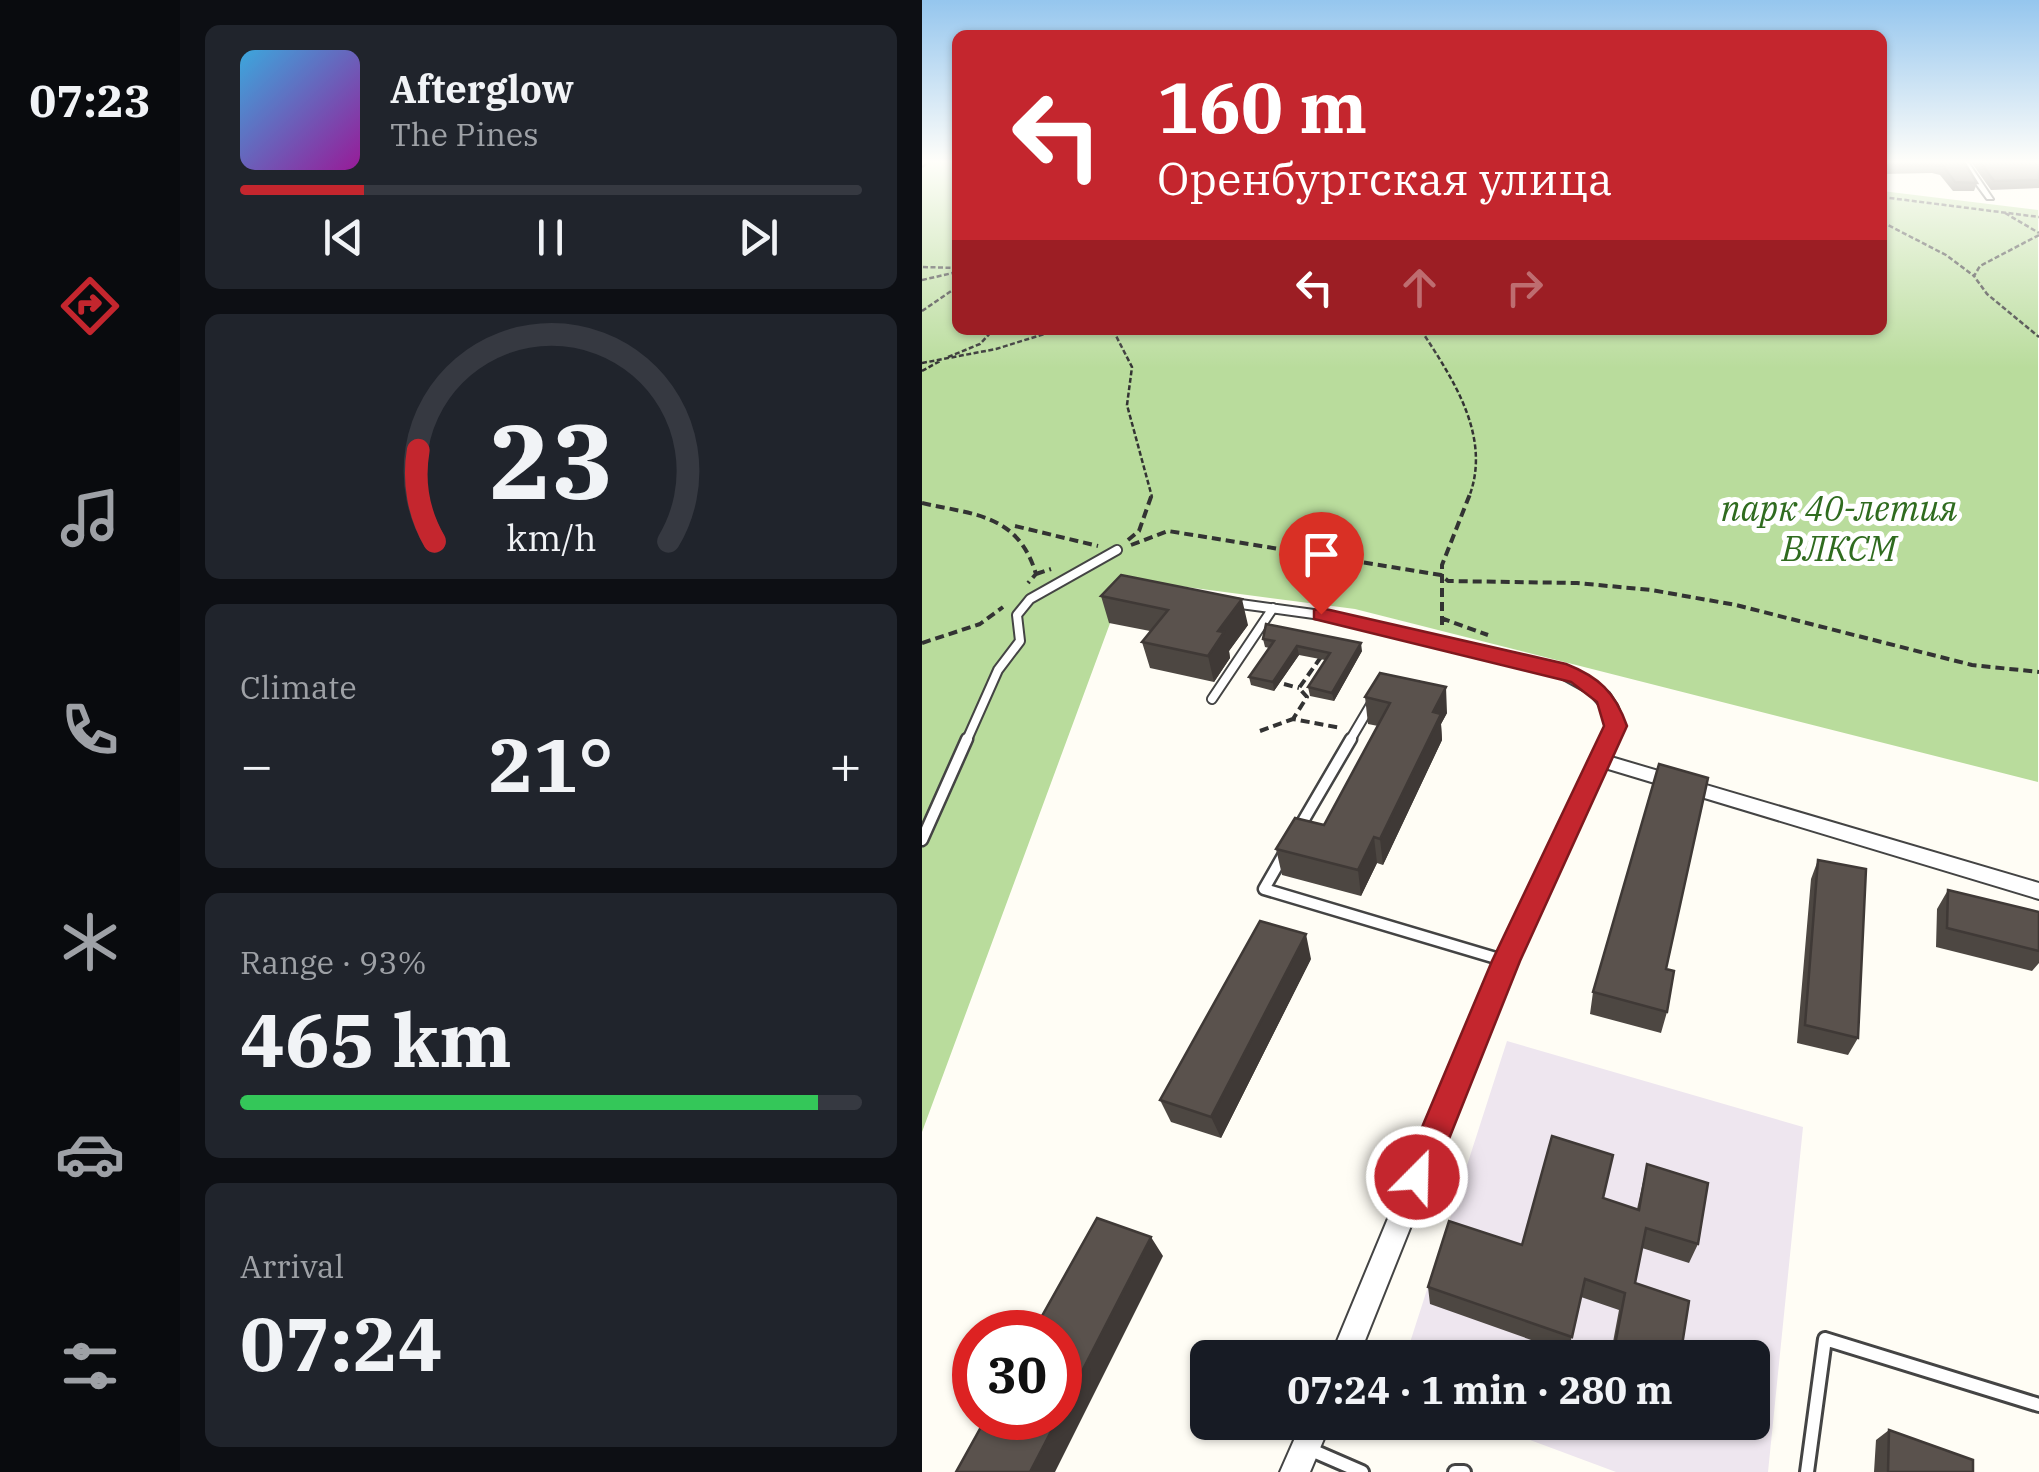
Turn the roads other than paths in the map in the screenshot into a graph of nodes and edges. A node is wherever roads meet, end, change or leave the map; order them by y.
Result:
1 (1117, 550) road end
2 (1018, 596) road end
3 (1030, 599) junction
4 (1221, 602) edge
5 (1274, 608) junction
6 (1321, 614) joint
7 (1375, 696) edge
8 (1212, 700) dead end
9 (1603, 761) junction
10 (922, 840) edge
11 (2038, 891) edge
12 (1506, 961) junction
13 (1351, 1340) edge
14 (2038, 1405) edge
15 (1306, 1448) edge
16 (1362, 1472) edge
17 (1455, 1472) edge
18 (1464, 1472) edge
19 (1808, 1472) edge

1 - 3 lane
2 - 3 lane
3 - 10 lane
4 - 5 lane
5 - 6 lane
5 - 8 lane
6 - 9 street
7 - 12 lane
9 - 11 street
9 - 12 street
12 - 13 street
14 - 19 lane
15 - 16 lane
17 - 18 lane

